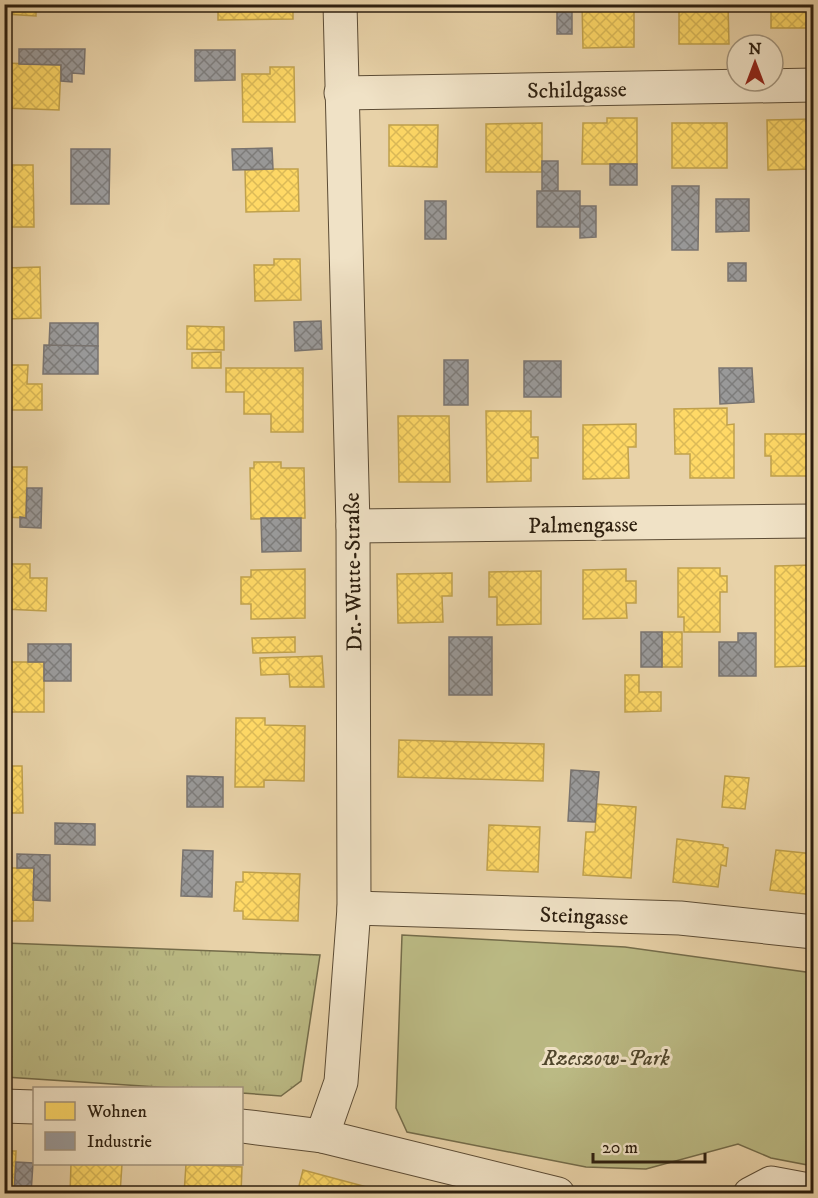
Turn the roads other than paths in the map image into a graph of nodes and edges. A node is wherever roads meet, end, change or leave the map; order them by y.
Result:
1 (340, 4) edge
2 (813, 85) edge
3 (341, 93) junction
4 (813, 521) edge
5 (352, 526) junction
6 (354, 908) junction
7 (813, 932) edge
8 (4, 1106) edge
9 (33, 1107) edge
10 (243, 1126) edge
11 (322, 1136) junction
12 (813, 1191) edge
13 (558, 1194) edge
14 (750, 1194) edge

1 - 3 street, Dr.-Wutte-Straße
2 - 3 street, Schildgasse
3 - 5 street, Dr.-Wutte-Straße
4 - 5 street, Palmengasse
5 - 6 street, Dr.-Wutte-Straße
6 - 7 street, Steingasse
6 - 11 street, Dr.-Wutte-Straße
8 - 9 street
10 - 11 street
11 - 13 street
12 - 14 street

